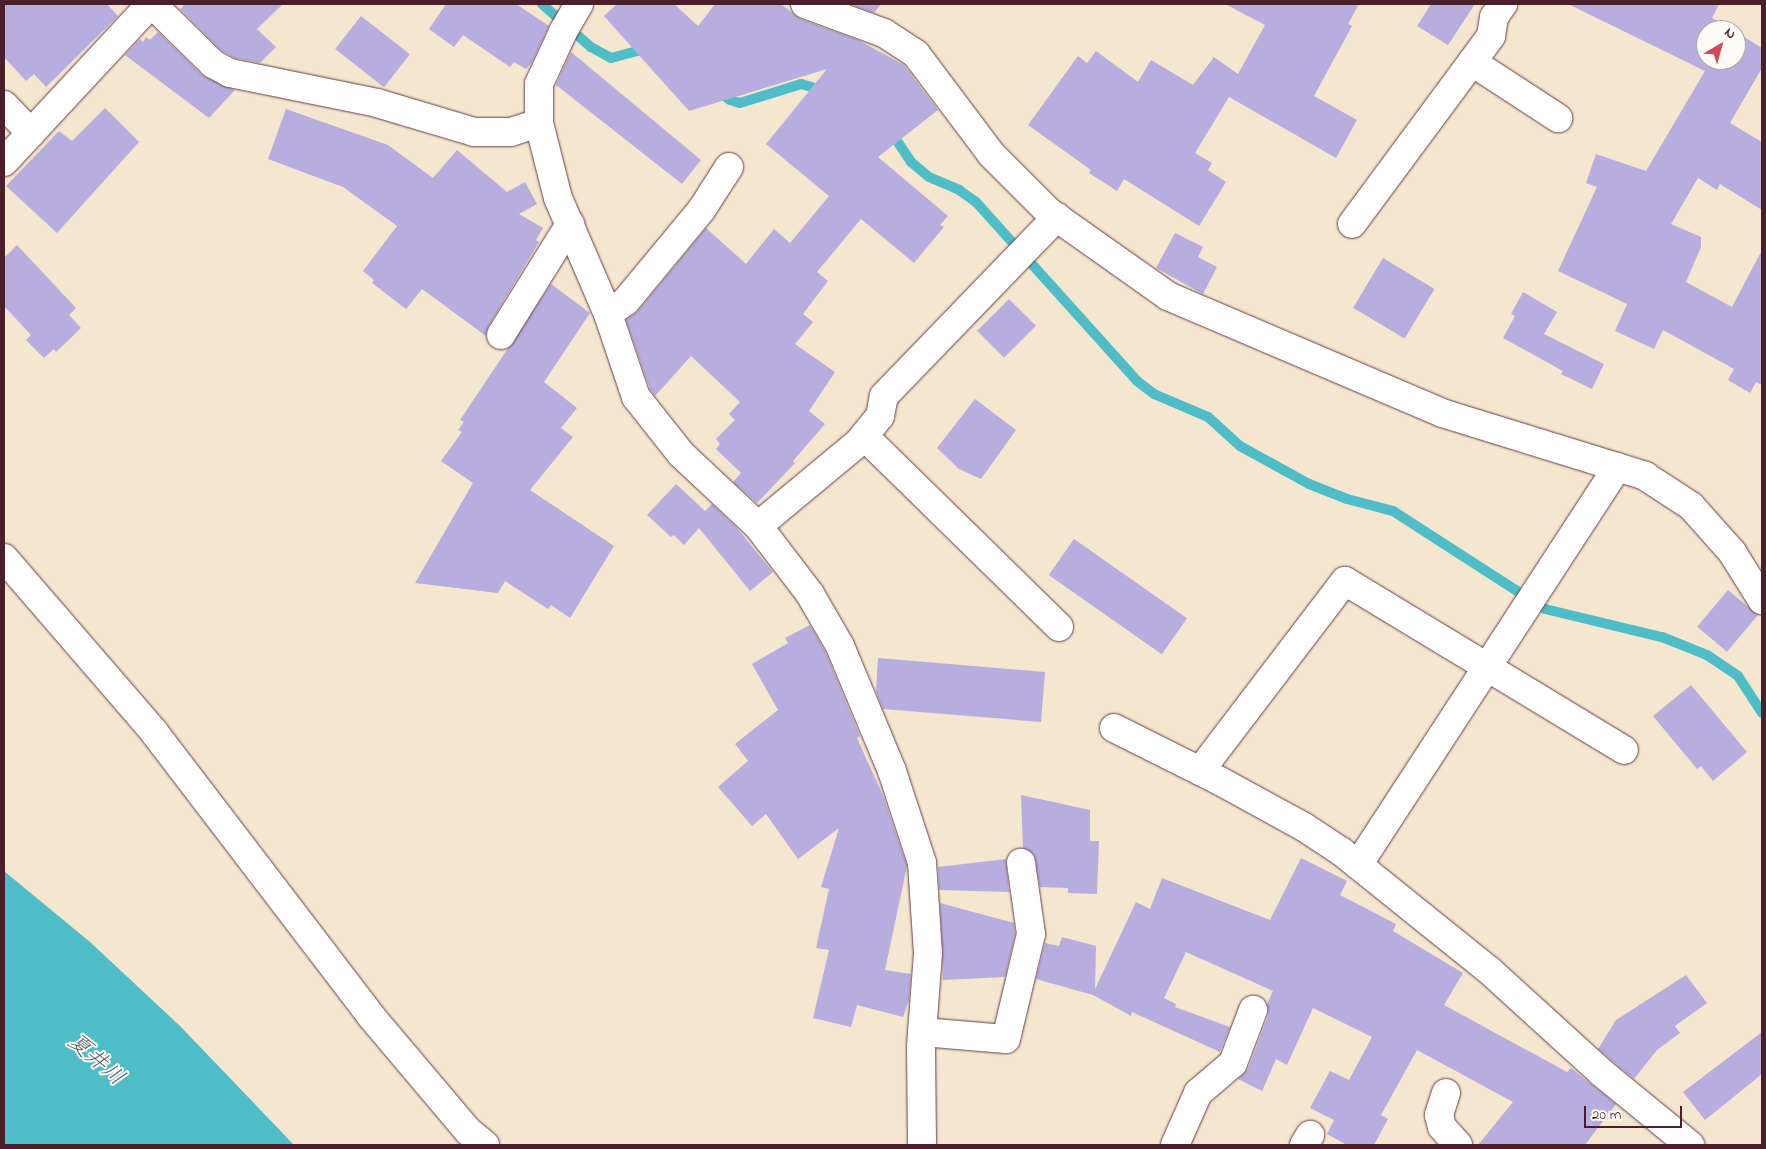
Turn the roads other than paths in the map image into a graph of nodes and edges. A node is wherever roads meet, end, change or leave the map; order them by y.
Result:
1 (151, 4) edge
2 (579, 4) edge
3 (805, 4) edge
4 (1503, 4) edge
5 (1472, 62) junction
6 (4, 105) edge
7 (1558, 118) dead end
8 (539, 123) junction
9 (31, 133) junction
10 (4, 162) edge
11 (729, 167) dead end
12 (1057, 217) junction
13 (570, 224) junction
14 (1352, 224) dead end
15 (608, 314) junction
16 (501, 334) dead end
17 (864, 436) junction
18 (1617, 468) junction
19 (758, 526) junction
20 (4, 558) edge
21 (1762, 600) edge
22 (1058, 627) dead end
23 (1487, 667) junction
24 (1114, 728) dead end
25 (1624, 750) dead end
26 (1200, 771) junction
27 (1021, 863) dead end
28 (1358, 865) junction
29 (1253, 1010) dead end
30 (922, 1032) junction
31 (1446, 1093) dead end
32 (486, 1145) edge
33 (922, 1145) edge
34 (1175, 1145) edge
35 (1458, 1145) edge
36 (1690, 1145) edge

1 - 8 street
1 - 9 street
2 - 8 street
3 - 12 street
4 - 5 street
5 - 7 street
5 - 14 street
6 - 9 street
8 - 13 street
9 - 10 street
11 - 15 street
12 - 17 street
12 - 18 street
13 - 15 street
13 - 16 street
15 - 19 street
17 - 19 street
17 - 22 street
18 - 21 street
18 - 23 street
19 - 30 street
20 - 32 street
23 - 25 street
23 - 26 street
23 - 28 street
24 - 26 street
26 - 28 street
27 - 30 street
28 - 36 street
29 - 34 street
30 - 33 street
31 - 35 street

